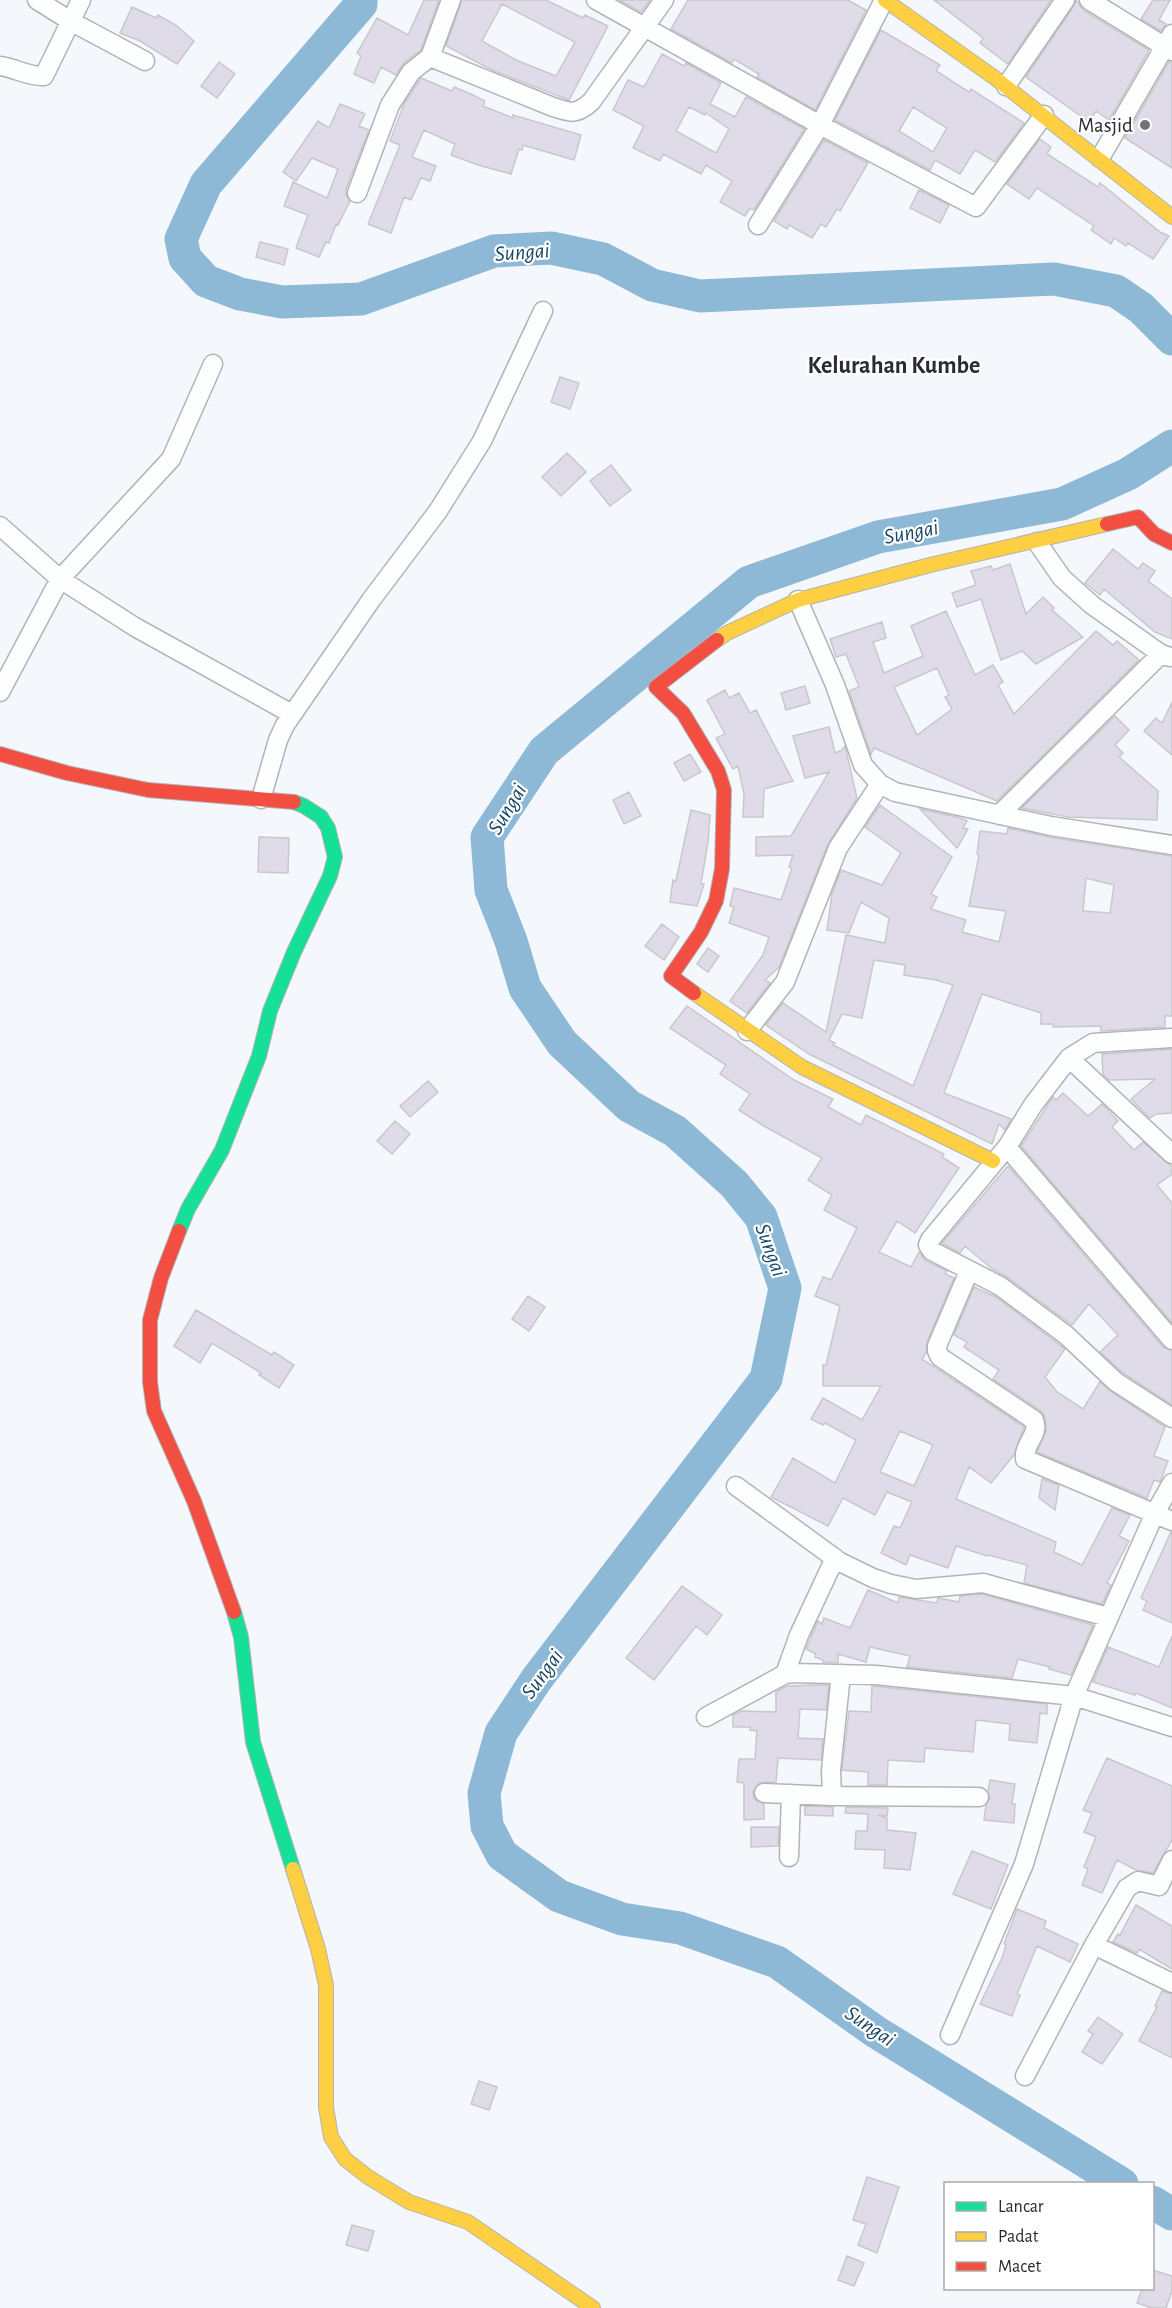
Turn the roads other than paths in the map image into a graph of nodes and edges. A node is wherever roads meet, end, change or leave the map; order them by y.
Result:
1 (37, 0) edge
2 (81, 0) edge
3 (451, 0) edge
4 (596, 0) edge
5 (664, 0) edge
6 (885, 0) edge
7 (921, 0) edge
8 (1065, 0) edge
9 (1089, 0) edge
10 (909, 16) junction
11 (72, 22) junction
12 (643, 28) junction
13 (1170, 43) edge
14 (430, 57) junction
15 (145, 61) dead end
16 (0, 66) edge
17 (1006, 86) junction
18 (1044, 115) junction
19 (820, 125) junction
20 (1100, 158) junction
21 (357, 193) dead end
22 (1172, 217) edge
23 (758, 225) dead end
24 (543, 311) dead end
25 (213, 364) dead end
26 (0, 526) edge
27 (1037, 542) junction
28 (1172, 543) edge
29 (60, 579) junction
30 (798, 600) junction
31 (1166, 656) edge
32 (0, 692) edge
33 (292, 714) junction
34 (0, 754) edge
35 (880, 784) junction
36 (261, 799) junction
37 (999, 815) junction
38 (1172, 845) edge
39 (747, 1031) junction
40 (1172, 1038) edge
41 (1069, 1058) junction
42 (1006, 1147) junction
43 (1172, 1154) edge
44 (993, 1161) junction
45 (969, 1271) junction
46 (1172, 1340) edge
47 (1172, 1418) edge
48 (1172, 1482) edge
49 (736, 1486) dead end
50 (1155, 1513) junction
51 (1172, 1521) edge
52 (835, 1558) junction
53 (1108, 1617) junction
54 (785, 1674) junction
55 (841, 1674) junction
56 (1074, 1696) junction
57 (706, 1717) dead end
58 (1172, 1726) edge
59 (764, 1793) dead end
60 (791, 1794) junction
61 (832, 1796) junction
62 (979, 1797) dead end
63 (789, 1857) dead end
64 (1172, 1860) edge
65 (1094, 1945) junction
66 (1172, 1983) edge
67 (950, 2035) dead end
68 (1025, 2076) dead end
69 (593, 2308) edge

1 - 11 street
2 - 11 street
3 - 14 street
4 - 12 street
5 - 12 street
6 - 10 main road
6 - 19 street
7 - 10 street
8 - 17 street
9 - 13 street
10 - 17 main road
11 - 15 street
11 - 16 street
12 - 14 street
12 - 19 street
13 - 20 street
14 - 21 street
17 - 18 main road
18 - 19 street
18 - 20 main road
19 - 23 street
20 - 22 main road
24 - 33 street
25 - 29 street
26 - 29 street
27 - 28 main road
27 - 30 main road
27 - 31 street
29 - 32 street
29 - 33 street
30 - 35 street
30 - 39 main road
31 - 37 street
33 - 36 street
34 - 36 main road
35 - 37 street
35 - 39 street
36 - 69 main road
37 - 38 street
39 - 44 main road
40 - 41 street
41 - 42 street
41 - 43 street
42 - 44 street
42 - 46 street
44 - 45 street
45 - 47 street
45 - 50 street
48 - 50 street
49 - 52 street
50 - 51 street
50 - 53 street
52 - 53 street
52 - 54 street
53 - 56 street
54 - 55 street
54 - 57 street
55 - 56 street
55 - 61 street
56 - 58 street
56 - 67 street
59 - 60 street
60 - 61 street
60 - 63 street
61 - 62 street
64 - 65 street
65 - 66 street
65 - 68 street

